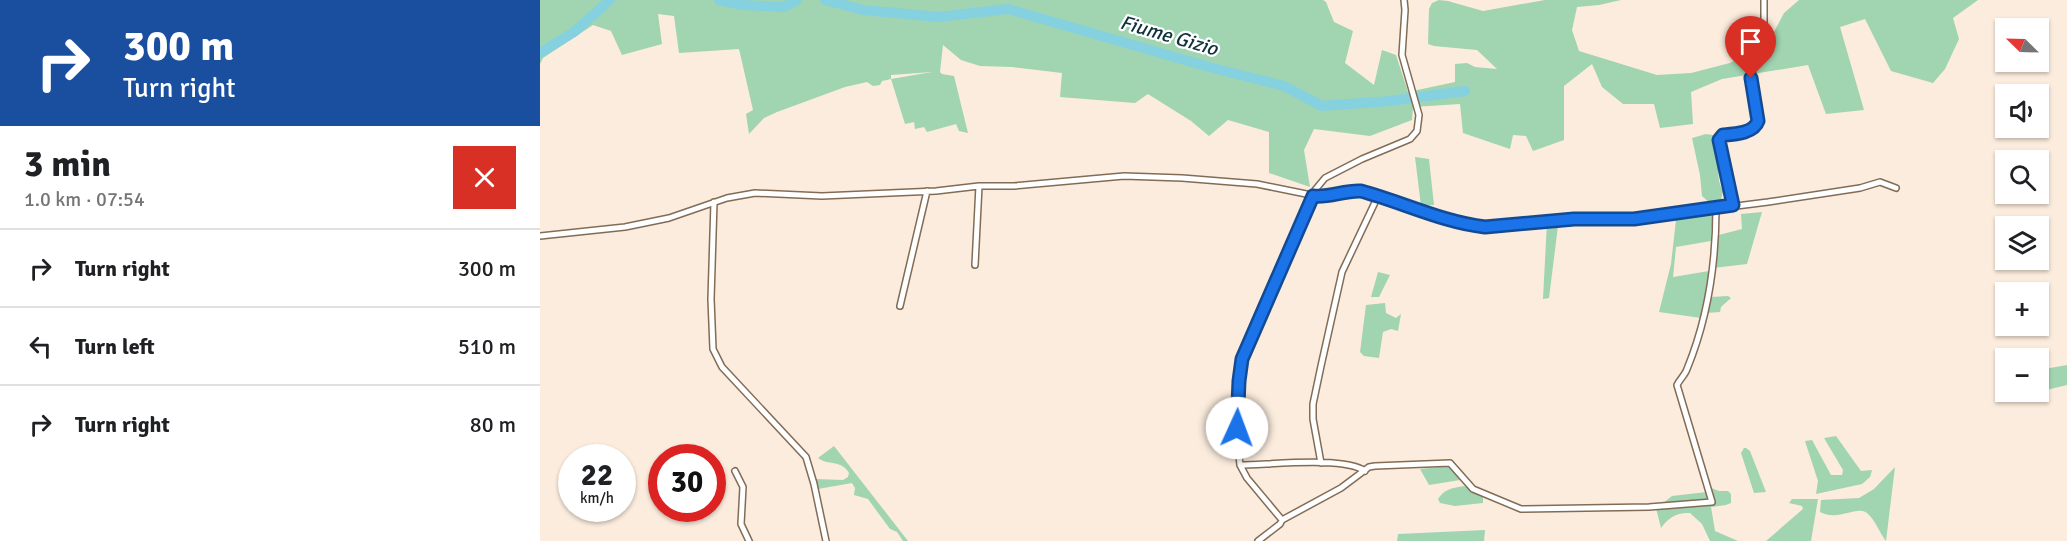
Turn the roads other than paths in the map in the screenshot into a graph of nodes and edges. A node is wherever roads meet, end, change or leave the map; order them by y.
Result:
1 (1404, 0) edge
2 (1764, 0) edge
3 (979, 186) junction
4 (1896, 188) dead end
5 (927, 191) junction
6 (1313, 196) junction
7 (1378, 196) junction
8 (714, 202) junction
9 (1733, 205) junction
10 (1716, 208) junction
11 (540, 236) edge
12 (975, 265) dead end
13 (900, 306) dead end
14 (1321, 464) junction
15 (1240, 465) junction
16 (735, 471) dead end
17 (1365, 471) junction
18 (1282, 520) junction
19 (749, 541) edge
20 (826, 541) edge
21 (1258, 541) edge

1 - 6 street
2 - 9 street
3 - 5 street
3 - 6 street
3 - 12 street
4 - 9 street
5 - 8 street
5 - 13 street
6 - 7 street
6 - 15 street
7 - 10 street
7 - 14 street
8 - 11 street
8 - 20 street
9 - 10 street
10 - 17 street
14 - 15 street
14 - 17 street
15 - 18 street
16 - 19 street
17 - 18 street
18 - 21 street

